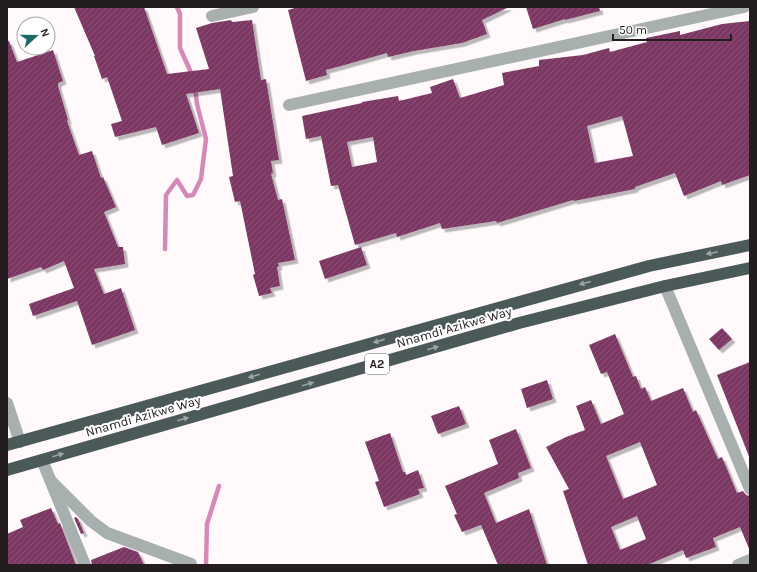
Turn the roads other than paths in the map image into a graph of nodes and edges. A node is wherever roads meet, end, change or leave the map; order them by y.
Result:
1 (253, 7) edge
2 (744, 7) edge
3 (212, 16) dead end
4 (289, 105) dead end
5 (750, 245) edge
6 (750, 268) edge
7 (665, 286) junction
8 (7, 403) edge
9 (20, 442) junction
10 (7, 445) edge
11 (42, 460) junction
12 (7, 470) edge
13 (50, 480) junction
14 (750, 489) edge
15 (750, 560) edge
16 (192, 564) edge
17 (85, 565) edge
18 (738, 565) edge

1 - 3 street
2 - 4 street
5 -> 9 highway, Nnamdi Azikwe Way / A2
6 - 7 highway, Nnamdi Azikwe Way / A2
11 -> 7 highway, Nnamdi Azikwe Way / A2
7 - 14 street
8 - 9 street
9 - 10 highway, Nnamdi Azikwe Way / A2
11 - 12 highway, Nnamdi Azikwe Way / A2
11 - 13 street
13 - 16 street
13 - 17 street
15 - 18 street

